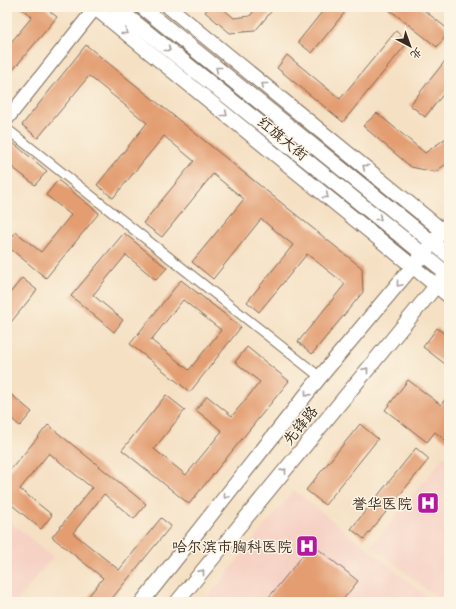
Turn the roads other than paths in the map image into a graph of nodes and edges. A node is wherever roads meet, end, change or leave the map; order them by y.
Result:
1 (93, 7) edge
2 (116, 7) edge
3 (142, 7) edge
4 (169, 7) edge
5 (7, 107) edge
6 (7, 119) edge
7 (7, 129) edge
8 (447, 230) edge
9 (432, 243) junction
10 (423, 254) junction
11 (449, 256) edge
12 (414, 266) junction
13 (448, 272) edge
14 (435, 285) junction
15 (449, 296) edge
16 (320, 377) junction
17 (142, 602) edge
18 (177, 602) edge

1 - 5 main road
1 - 6 main road
1 -> 12 main road, 红旗大街
2 -> 10 main road, 红旗大街
9 -> 3 main road, 红旗大街
8 -> 4 main road, 红旗大街
7 - 16 street
8 - 9 main road
9 - 10 main road
9 - 11 main road, 红旗大街
10 - 12 main road
10 - 13 main road, 红旗大街
12 - 14 main road, 红旗大街
12 -> 16 main road
13 - 14 main road, 先锋路
14 - 15 main road, 红旗大街
18 -> 14 main road, 先锋路
16 -> 17 main road

